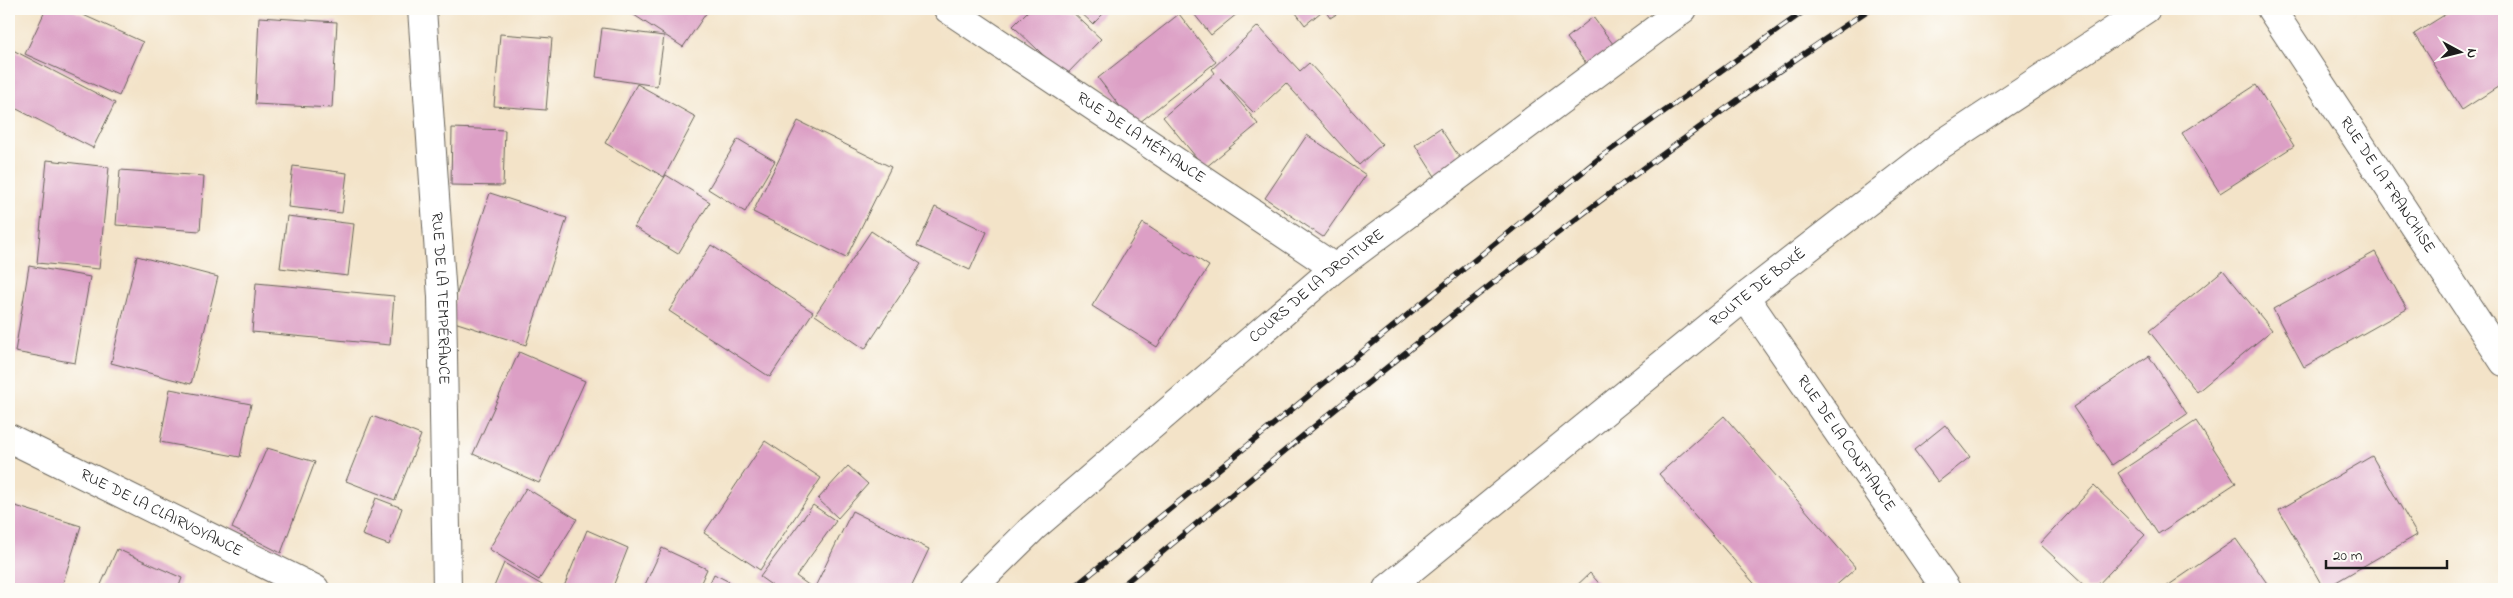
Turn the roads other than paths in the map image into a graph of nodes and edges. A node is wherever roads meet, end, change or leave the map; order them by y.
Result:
1 (422, 9) edge
2 (948, 9) edge
3 (1683, 9) edge
4 (2146, 9) edge
5 (2271, 9) edge
6 (1335, 268) junction
7 (1745, 297) junction
8 (2504, 362) edge
9 (9, 438) edge
10 (315, 589) edge
11 (447, 589) edge
12 (971, 589) edge
13 (1387, 589) edge
14 (1946, 589) edge

1 - 11 street, RUE DE LA TEMPÉRANCE
2 - 6 street, RUE DE LA MÉFIANCE
3 - 6 street, COURS DE LA DROITURE
4 - 7 street, ROUTE DE BOKÉ
5 - 8 street, RUE DE LA FRANCHISE
6 - 12 street, COURS DE LA DROITURE
7 - 13 street, ROUTE DE BOKÉ
7 - 14 street, RUE DE LA CONFIANCE
9 - 10 street, RUE DE LA CLAIRVOYANCE

